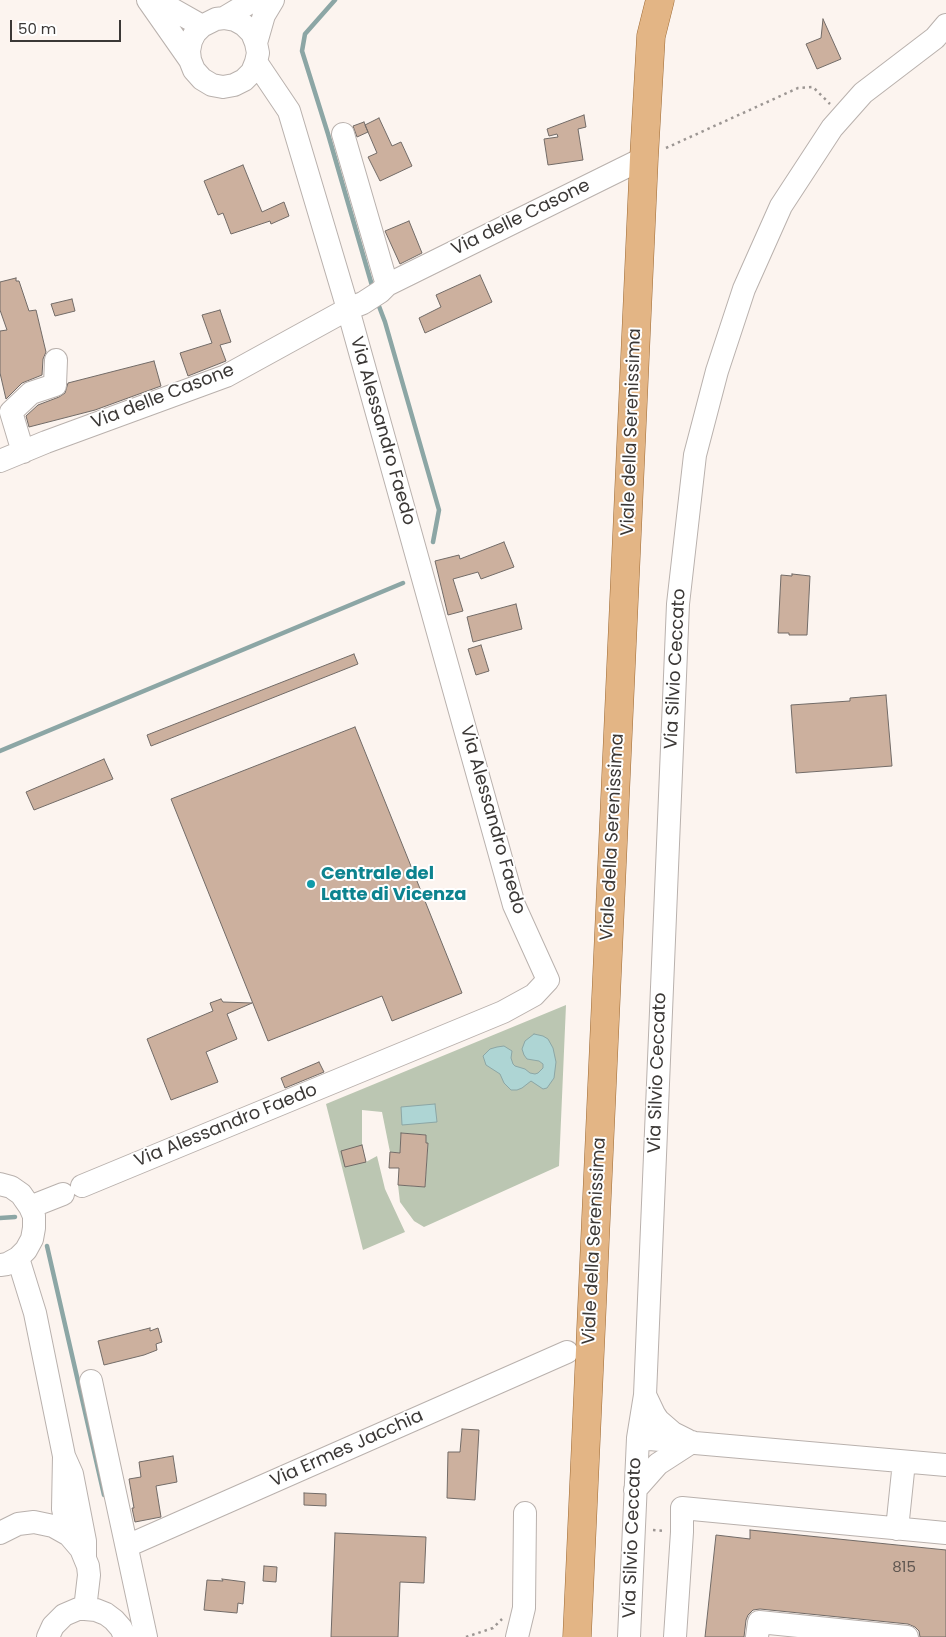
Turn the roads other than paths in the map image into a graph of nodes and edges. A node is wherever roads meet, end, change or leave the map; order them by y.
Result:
1 (148, 0) edge
2 (156, 0) edge
3 (254, 0) edge
4 (273, 0) edge
5 (645, 0) edge
6 (660, 0) edge
7 (224, 18) junction
8 (946, 25) edge
9 (202, 26) junction
10 (652, 36) junction
11 (190, 60) junction
12 (252, 62) junction
13 (343, 134) dead end
14 (644, 158) junction
15 (369, 297) junction
16 (56, 360) dead end
17 (23, 452) junction
18 (0, 462) edge
19 (0, 1184) edge
20 (30, 1207) junction
21 (9, 1262) edge
22 (567, 1352) dead end
23 (91, 1381) dead end
24 (645, 1395) junction
25 (638, 1438) junction
26 (692, 1442) junction
27 (64, 1456) junction
28 (904, 1462) junction
29 (946, 1465) edge
30 (64, 1489) junction
31 (635, 1490) junction
32 (525, 1513) dead end
33 (9, 1529) edge
34 (897, 1529) junction
35 (946, 1533) edge
36 (68, 1535) junction
37 (126, 1546) junction
38 (85, 1557) junction
39 (523, 1587) junction
40 (85, 1609) junction
41 (501, 1628) edge
42 (48, 1637) edge
43 (125, 1637) edge
44 (146, 1637) edge
45 (517, 1637) edge
46 (577, 1637) edge
47 (629, 1637) edge
48 (675, 1637) edge
49 (757, 1637) edge
50 (906, 1637) edge

1 - 11 street
2 - 9 street
3 - 7 street
4 - 12 street
5 - 10 main road, Viale della Serenissima
6 - 10 main road, Viale della Serenissima
7 - 9 street
7 - 12 street
8 - 24 street, Via Silvio Ceccato
9 - 11 street
10 - 14 main road, Viale della Serenissima
11 - 12 street
12 - 15 street
13 - 15 street
14 - 15 street, Via delle Casone
14 - 46 main road, Viale della Serenissima
15 - 17 street, Via delle Casone
15 - 20 street, Via Alessandro Faedo
16 - 17 street
17 - 18 street, Via delle Casone
19 - 20 street
20 - 21 street
21 - 27 street
22 - 37 street, Via Ermes Jacchia
23 - 37 street
24 - 25 street, Via Silvio Ceccato
24 - 26 street
25 - 26 street
25 - 31 street, Via Silvio Ceccato
26 - 28 street
26 - 31 street
27 - 30 street
27 - 38 street
28 - 29 street
28 - 34 street
30 - 33 street
30 - 36 street
31 - 47 street, Via Silvio Ceccato
32 - 39 street
33 - 36 street
34 - 35 street
34 - 48 street
36 - 38 street
37 - 44 street
38 - 40 street
39 - 41 street
39 - 45 street
40 - 42 street
40 - 43 street
49 - 50 street

